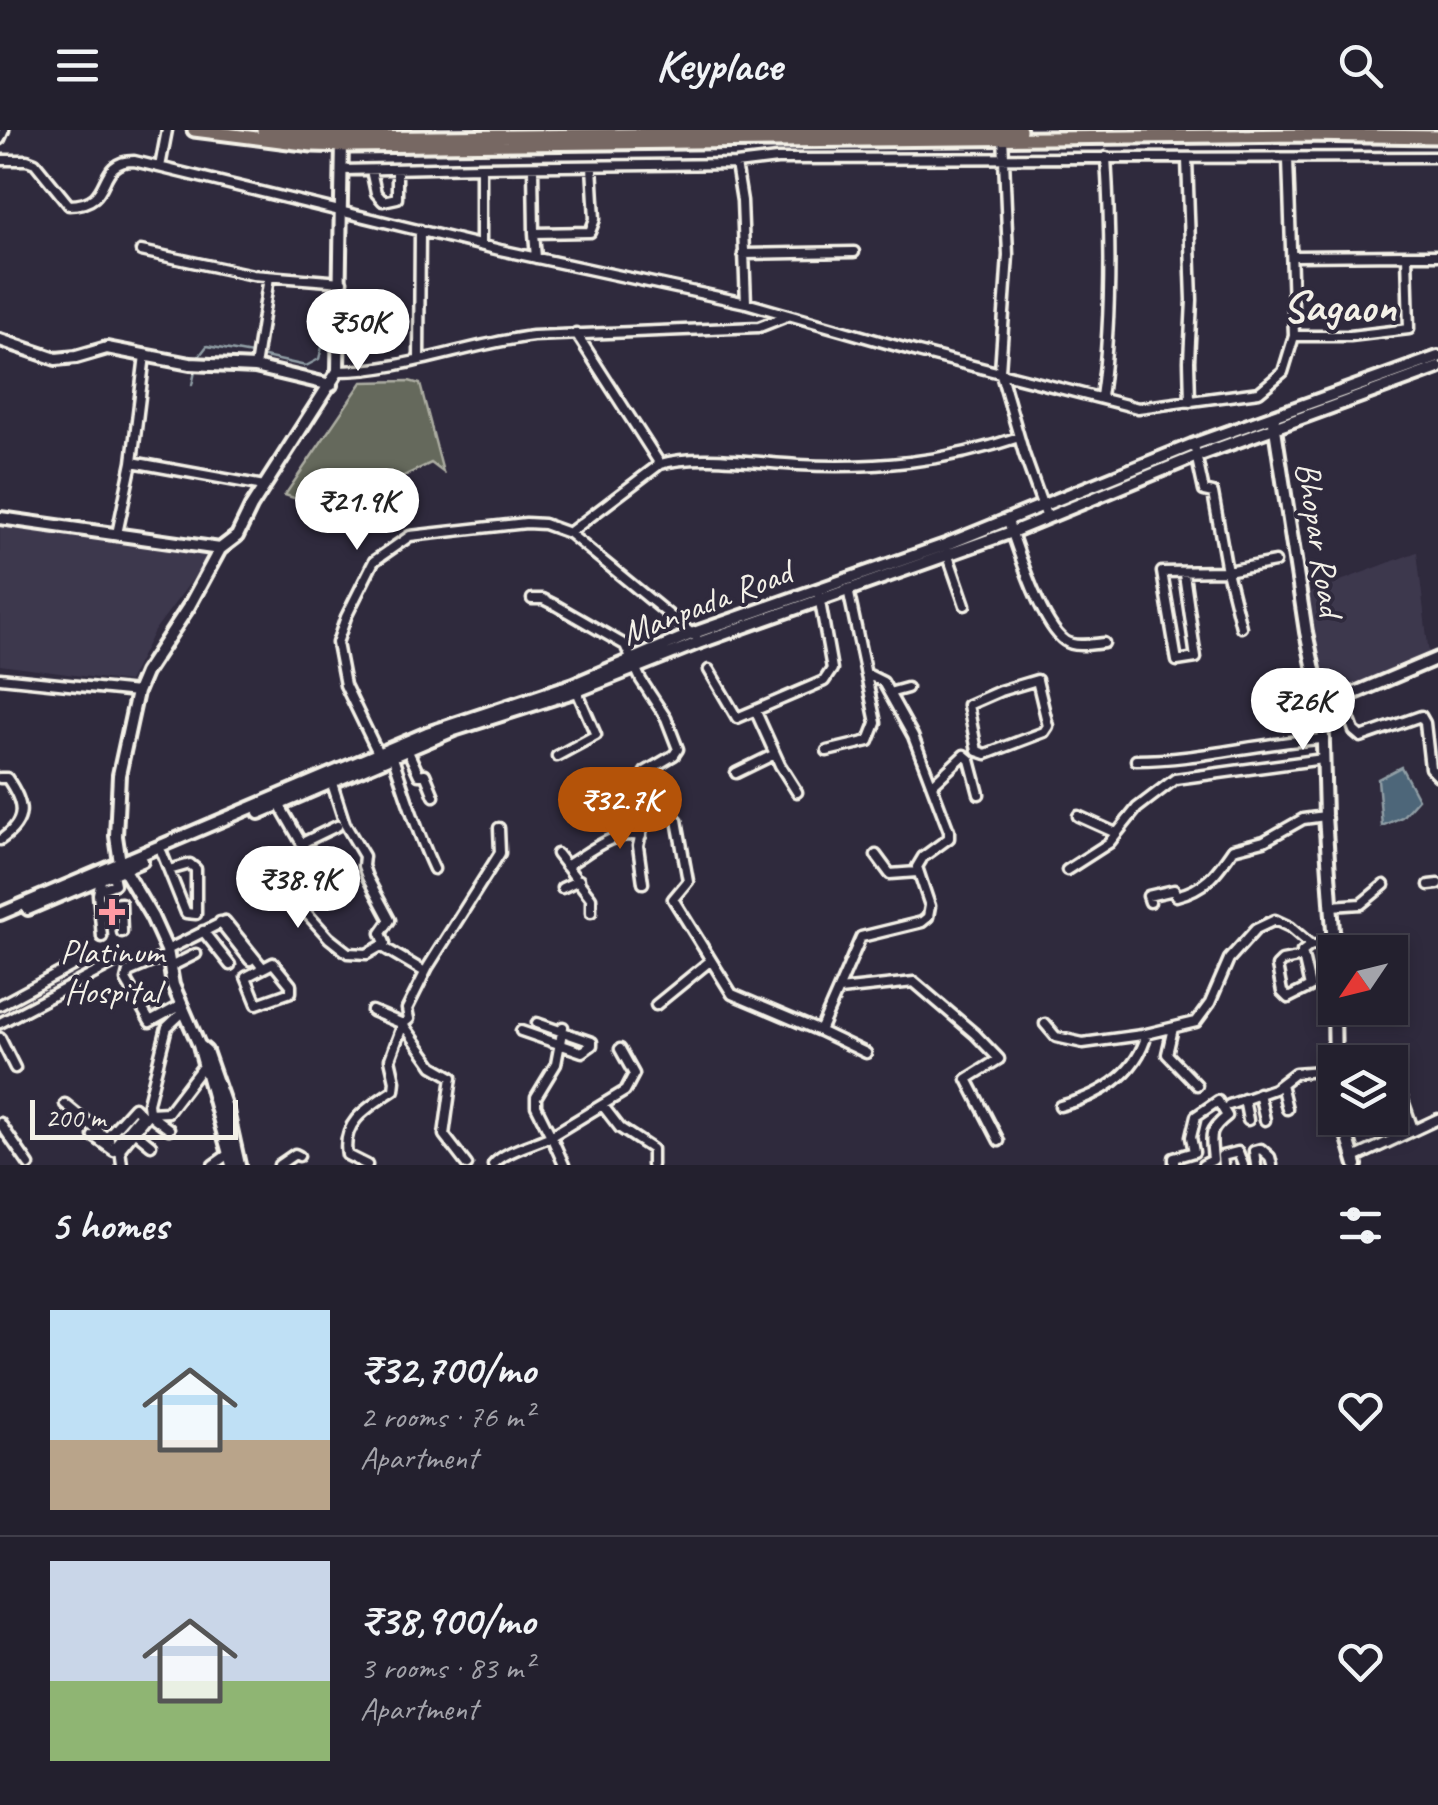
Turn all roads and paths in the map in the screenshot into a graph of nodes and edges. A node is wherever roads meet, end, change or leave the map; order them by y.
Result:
1 (4, 130) edge
2 (167, 130) edge
3 (194, 130) edge
4 (263, 130) edge
5 (1020, 130) edge
6 (552, 133) edge
7 (1302, 133) edge
8 (407, 134) edge
9 (1003, 135) edge
10 (1438, 137) edge
11 (344, 138) edge
12 (0, 139) edge
13 (1106, 157) junction
14 (1438, 157) edge
15 (1005, 159) junction
16 (1188, 159) junction
17 (1288, 159) junction
18 (0, 160) edge
19 (736, 164) junction
20 (592, 166) junction
21 (160, 167) junction
22 (480, 167) junction
23 (533, 167) junction
24 (397, 169) junction
25 (342, 170) junction
26 (371, 170) junction
27 (344, 210) junction
28 (420, 230) junction
29 (534, 233) junction
30 (481, 245) junction
31 (141, 251) dead end
32 (854, 252) dead end
33 (744, 254) junction
34 (1406, 255) junction
35 (1438, 255) edge
36 (1294, 256) junction
37 (536, 258) junction
38 (269, 276) junction
39 (342, 282) junction
40 (746, 303) junction
41 (787, 316) junction
42 (576, 333) junction
43 (1294, 336) junction
44 (0, 340) edge
45 (145, 355) junction
46 (1438, 357) edge
47 (419, 360) junction
48 (255, 367) junction
49 (1438, 368) edge
50 (338, 370) junction
51 (1000, 372) junction
52 (330, 385) junction
53 (1101, 397) junction
54 (1190, 402) junction
55 (1274, 422) junction
56 (1019, 437) junction
57 (1195, 450) junction
58 (132, 462) junction
59 (660, 464) junction
60 (264, 486) junction
61 (1044, 513) junction
62 (0, 518) edge
63 (1010, 526) junction
64 (569, 533) junction
65 (116, 534) junction
66 (220, 549) junction
67 (946, 550) junction
68 (1275, 562) dead end
69 (1226, 571) junction
70 (1184, 574) junction
71 (847, 584) junction
72 (819, 594) junction
73 (532, 600) dead end
74 (966, 605) dead end
75 (1241, 627) dead end
76 (696, 638) junction
77 (1104, 643) dead end
78 (1438, 658) edge
79 (632, 662) junction
80 (708, 670) dead end
81 (867, 674) junction
82 (0, 680) edge
83 (575, 688) junction
84 (908, 688) dead end
85 (1000, 691) joint
86 (137, 692) junction
87 (889, 692) junction
88 (1342, 698) junction
89 (1322, 707) junction
90 (756, 712) junction
91 (1324, 739) junction
92 (405, 745) junction
93 (827, 751) dead end
94 (385, 754) junction
95 (775, 754) junction
96 (557, 756) dead end
97 (1323, 759) junction
98 (1136, 760) dead end
99 (736, 773) dead end
100 (1438, 776) edge
101 (0, 778) edge
102 (330, 779) junction
103 (932, 785) junction
104 (634, 792) junction
105 (797, 792) dead end
106 (979, 794) dead end
107 (434, 796) dead end
108 (278, 801) junction
109 (602, 801) dead end
110 (1078, 816) dead end
111 (1325, 816) junction
112 (644, 821) junction
113 (337, 826) dead end
114 (498, 828) dead end
115 (1116, 833) junction
116 (641, 836) junction
117 (0, 840) edge
118 (302, 843) junction
119 (175, 844) junction
120 (162, 852) junction
121 (558, 854) dead end
122 (876, 855) dead end
123 (566, 866) junction
124 (117, 868) junction
125 (434, 869) dead end
126 (169, 870) junction
127 (1067, 870) dead end
128 (917, 872) junction
129 (579, 880) junction
130 (643, 883) dead end
131 (101, 884) junction
132 (1384, 886) dead end
133 (562, 888) dead end
134 (68, 889) junction
135 (1150, 902) dead end
136 (99, 905) junction
137 (1331, 906) junction
138 (591, 912) dead end
139 (0, 917) edge
140 (220, 922) junction
141 (203, 931) junction
142 (122, 932) dead end
143 (1333, 935) edge
144 (102, 936) dead end
145 (382, 946) junction
146 (1312, 946) junction
147 (1318, 946) edge
148 (196, 954) dead end
149 (168, 957) junction
150 (1304, 957) junction
151 (250, 960) dead end
152 (118, 961) dead end
153 (710, 961) junction
154 (76, 964) dead end
155 (230, 965) dead end
156 (264, 968) junction
157 (425, 972) junction
158 (839, 990) junction
159 (0, 1005) edge
160 (656, 1005) dead end
161 (182, 1008) junction
162 (372, 1012) dead end
163 (0, 1023) edge
164 (537, 1023) dead end
165 (402, 1024) junction
166 (1046, 1024) dead end
167 (1173, 1028) junction
168 (563, 1029) junction
169 (521, 1032) dead end
170 (820, 1032) junction
171 (1147, 1034) junction
172 (0, 1038) edge
173 (199, 1045) junction
174 (561, 1045) junction
175 (620, 1049) dead end
176 (866, 1052) dead end
177 (204, 1066) junction
178 (15, 1068) dead end
179 (1318, 1071) edge
180 (1281, 1084) junction
181 (1197, 1085) dead end
182 (1259, 1093) junction
183 (1244, 1099) junction
184 (65, 1104) dead end
185 (1229, 1105) dead end
186 (603, 1106) junction
187 (1060, 1106) dead end
188 (1288, 1108) dead end
189 (149, 1113) junction
190 (1408, 1115) edge
191 (1438, 1119) edge
192 (1248, 1120) dead end
193 (1265, 1120) dead end
194 (0, 1123) edge
195 (169, 1129) dead end
196 (1413, 1129) junction
197 (136, 1132) junction
198 (1347, 1135) edge
199 (93, 1136) dead end
200 (552, 1136) junction
201 (999, 1141) dead end
202 (113, 1143) junction
203 (152, 1144) dead end
204 (300, 1156) dead end
205 (234, 1159) edge
206 (1355, 1162) edge
207 (29, 1165) edge
208 (122, 1165) edge
209 (214, 1165) edge
210 (279, 1165) edge
211 (366, 1165) edge
212 (467, 1165) edge
213 (492, 1165) edge
214 (564, 1165) edge
215 (652, 1165) edge
216 (1174, 1165) edge
217 (1203, 1165) edge
218 (1223, 1165) edge
219 (1243, 1165) edge
220 (1256, 1165) edge
221 (1272, 1165) edge

1 - 12 street
2 - 21 street
3 - 11 main road
4 - 11 main road
5 - 9 main road
6 - 8 main road
6 - 9 main road
7 - 9 main road
7 - 10 main road
8 - 11 main road
9 - 11 main road
9 - 15 street
11 - 25 street
13 - 15 street
13 - 16 street
13 - 53 street
14 - 17 street
15 - 19 street
15 - 51 street
16 - 17 street
16 - 54 street
17 - 36 street
18 - 21 street
19 - 20 street
19 - 33 street
20 - 23 street
20 - 29 street
21 - 27 street
22 - 23 street
22 - 24 street
22 - 30 street
23 - 29 street
24 - 26 street
24 - 26 street
25 - 26 street
25 - 27 street
27 - 28 street
27 - 39 street
28 - 30 street
28 - 47 street
29 - 37 street
30 - 37 street
31 - 38 street
32 - 33 street
33 - 40 street
34 - 35 street
34 - 36 street
34 - 43 street
36 - 43 street
37 - 40 street
38 - 39 street
38 - 48 street
39 - 50 street
40 - 41 street
41 - 42 street
41 - 51 street
42 - 47 street
42 - 59 street
43 - 54 street
44 - 45 street
45 - 48 street
45 - 58 street
46 - 55 street, Manpada Road
47 - 50 street
48 - 52 street
49 - 55 street, Manpada Road
50 - 52 street
51 - 53 street
51 - 56 street
52 - 60 street
53 - 54 street
55 - 57 street, Manpada Road
55 - 89 street, Bhopar Road
56 - 59 street
56 - 61 street
57 - 61 street, Manpada Road
57 - 69 street
58 - 60 street
58 - 65 street
59 - 64 street
60 - 66 street
61 - 63 street, Manpada Road
62 - 65 street
63 - 67 street, Manpada Road
63 - 77 street
64 - 76 street
64 - 94 street
65 - 66 street
66 - 86 street
67 - 71 street, Manpada Road
67 - 74 street
68 - 69 street
69 - 70 street
69 - 75 street
70 - 70 street
71 - 72 street, Manpada Road
71 - 81 street
72 - 76 street, Manpada Road
72 - 90 street
73 - 79 street
76 - 79 street, Manpada Road
78 - 88 street
79 - 83 street, Manpada Road
79 - 104 street
80 - 90 street
81 - 87 street
81 - 93 street
82 - 86 street
83 - 92 street, Manpada Road
83 - 96 street
84 - 87 street
85 - 85 street
86 - 124 street
87 - 103 street
88 - 89 street
88 - 100 street
89 - 91 street, Bhopar Road
90 - 95 street
91 - 97 street, Bhopar Road
91 - 98 street
92 - 94 street, Manpada Road
92 - 107 street
94 - 102 street, Manpada Road
94 - 125 street
95 - 99 street
95 - 105 street
97 - 111 street, Bhopar Road
97 - 115 street
101 - 117 street
102 - 108 street, Manpada Road
102 - 145 street
103 - 106 street
103 - 128 street
104 - 109 street
104 - 112 street
108 - 118 street
108 - 119 street, Manpada Road
110 - 115 street
111 - 135 street
111 - 137 street, Bhopar Road
112 - 116 street
112 - 153 street
113 - 118 street
114 - 157 street
115 - 127 street
116 - 123 street
116 - 130 street
118 - 145 street
119 - 120 street, Manpada Road
119 - 124 street, Manpada Road
120 - 124 street, Manpada Road
120 - 126 street
121 - 123 street
122 - 128 street
123 - 129 street
124 - 131 street, Manpada Road
124 - 134 street, Manpada Road
124 - 149 street
126 - 126 street
128 - 158 street
129 - 133 street
129 - 138 street
131 - 134 street, Manpada Road
131 - 136 street
132 - 137 street
134 - 139 street, Manpada Road
136 - 142 street
136 - 144 street
137 - 143 street, Bhopar Road
140 - 141 street
140 - 151 street
140 - 156 street
141 - 149 street
141 - 155 street
145 - 157 street
146 - 147 street
146 - 150 street
146 - 167 street
148 - 149 street
149 - 161 street
149 - 161 street
150 - 150 street
152 - 163 street
153 - 160 street
153 - 170 street
154 - 159 street
156 - 156 street
157 - 165 street
158 - 170 street
158 - 201 street
161 - 173 street
161 - 189 street
162 - 165 street
164 - 168 street
165 - 211 street
165 - 212 street
166 - 171 street
167 - 171 street
167 - 181 street
168 - 174 street
168 - 174 street
169 - 174 street
170 - 176 street
171 - 187 street
172 - 178 street
173 - 177 street
173 - 205 street
174 - 200 street
175 - 186 street
177 - 189 street
177 - 205 street
179 - 180 street
180 - 182 street
180 - 188 street
182 - 183 street
182 - 193 street
183 - 185 street
183 - 192 street
184 - 202 street
186 - 200 street
186 - 215 street
189 - 197 street
190 - 196 street
191 - 196 street
194 - 207 street
195 - 197 street
196 - 206 street
197 - 202 street
197 - 203 street
198 - 206 street
199 - 202 street
200 - 213 street
200 - 214 street
202 - 208 street
204 - 210 street
205 - 209 street
216 - 217 street
218 - 219 street
220 - 221 street

